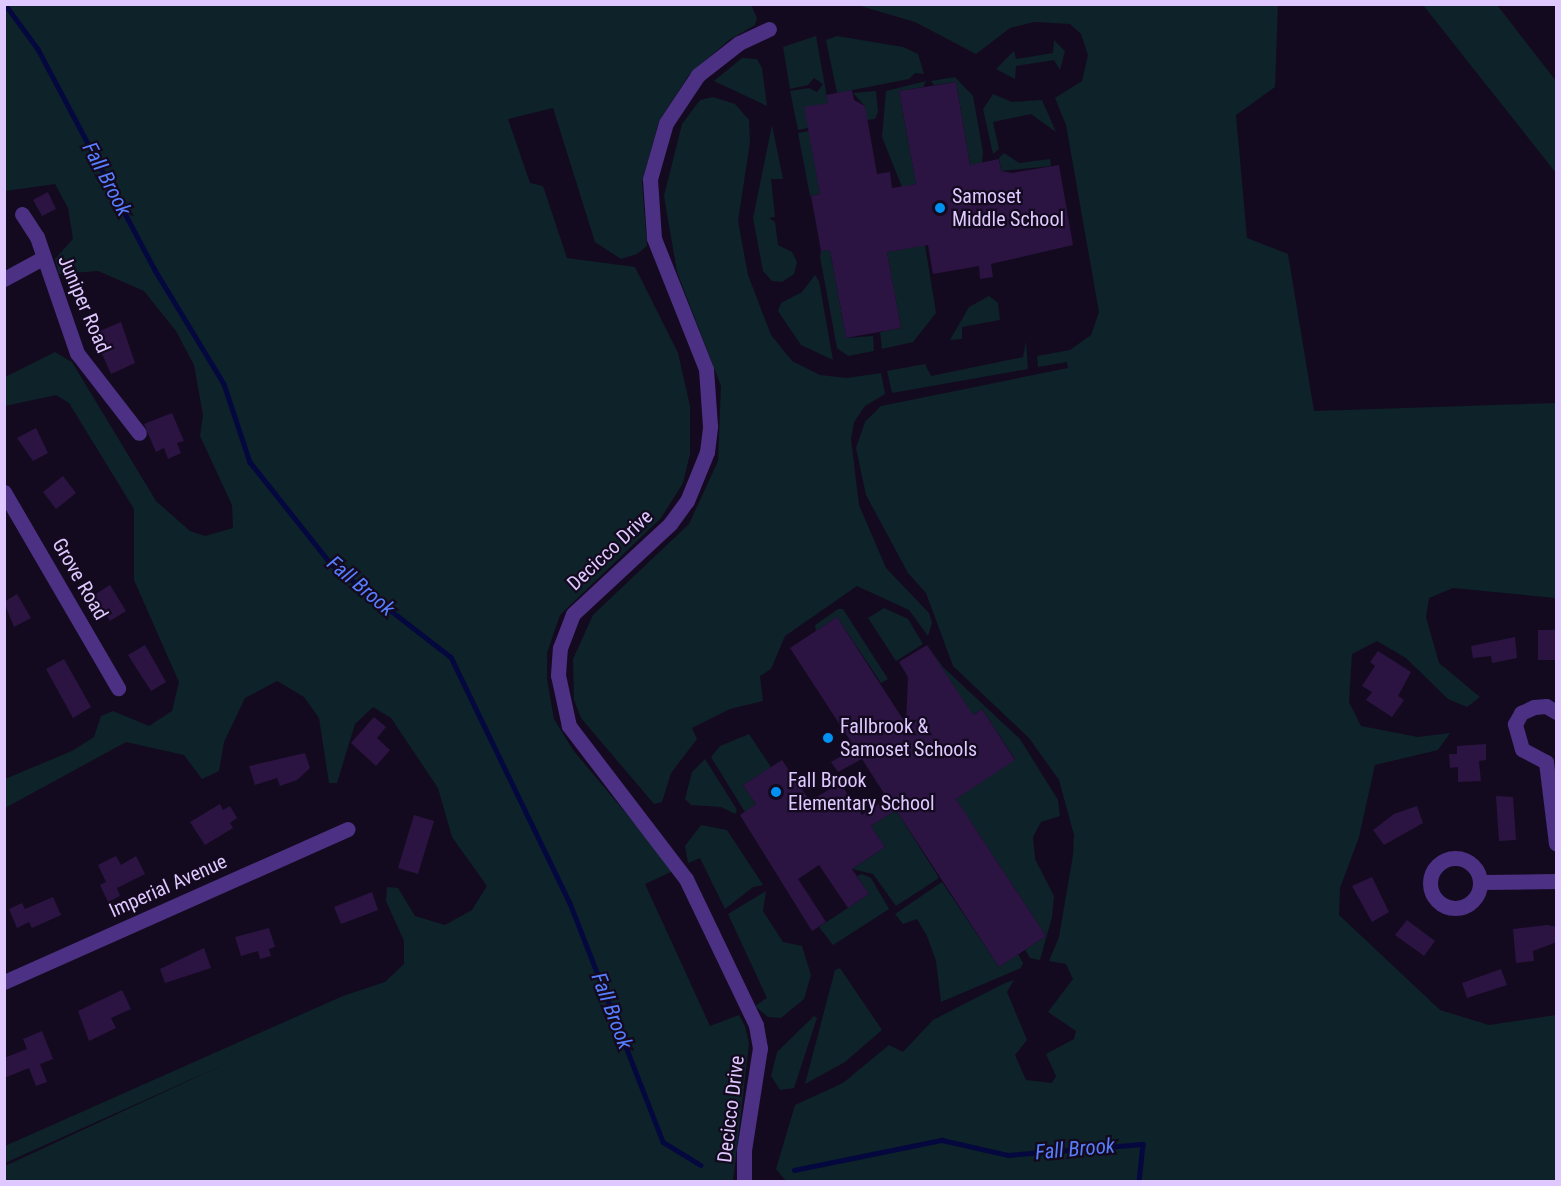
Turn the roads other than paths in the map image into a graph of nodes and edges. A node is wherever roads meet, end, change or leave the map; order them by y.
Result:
1 (769, 29) dead end
2 (22, 214) dead end
3 (41, 259) junction
4 (4, 279) edge
5 (139, 433) dead end
6 (4, 492) edge
7 (118, 688) dead end
8 (1557, 712) edge
9 (1551, 758) edge
10 (348, 829) dead end
11 (1557, 843) edge
12 (1557, 881) edge
13 (1483, 882) dead end
14 (4, 982) edge
15 (744, 1182) edge

1 - 15 street, Decicco Drive
2 - 3 street, Juniper Road
3 - 4 street
3 - 5 street, Juniper Road
6 - 7 street, Grove Road
8 - 9 street
9 - 11 street
10 - 14 street, Imperial Avenue
12 - 13 street

